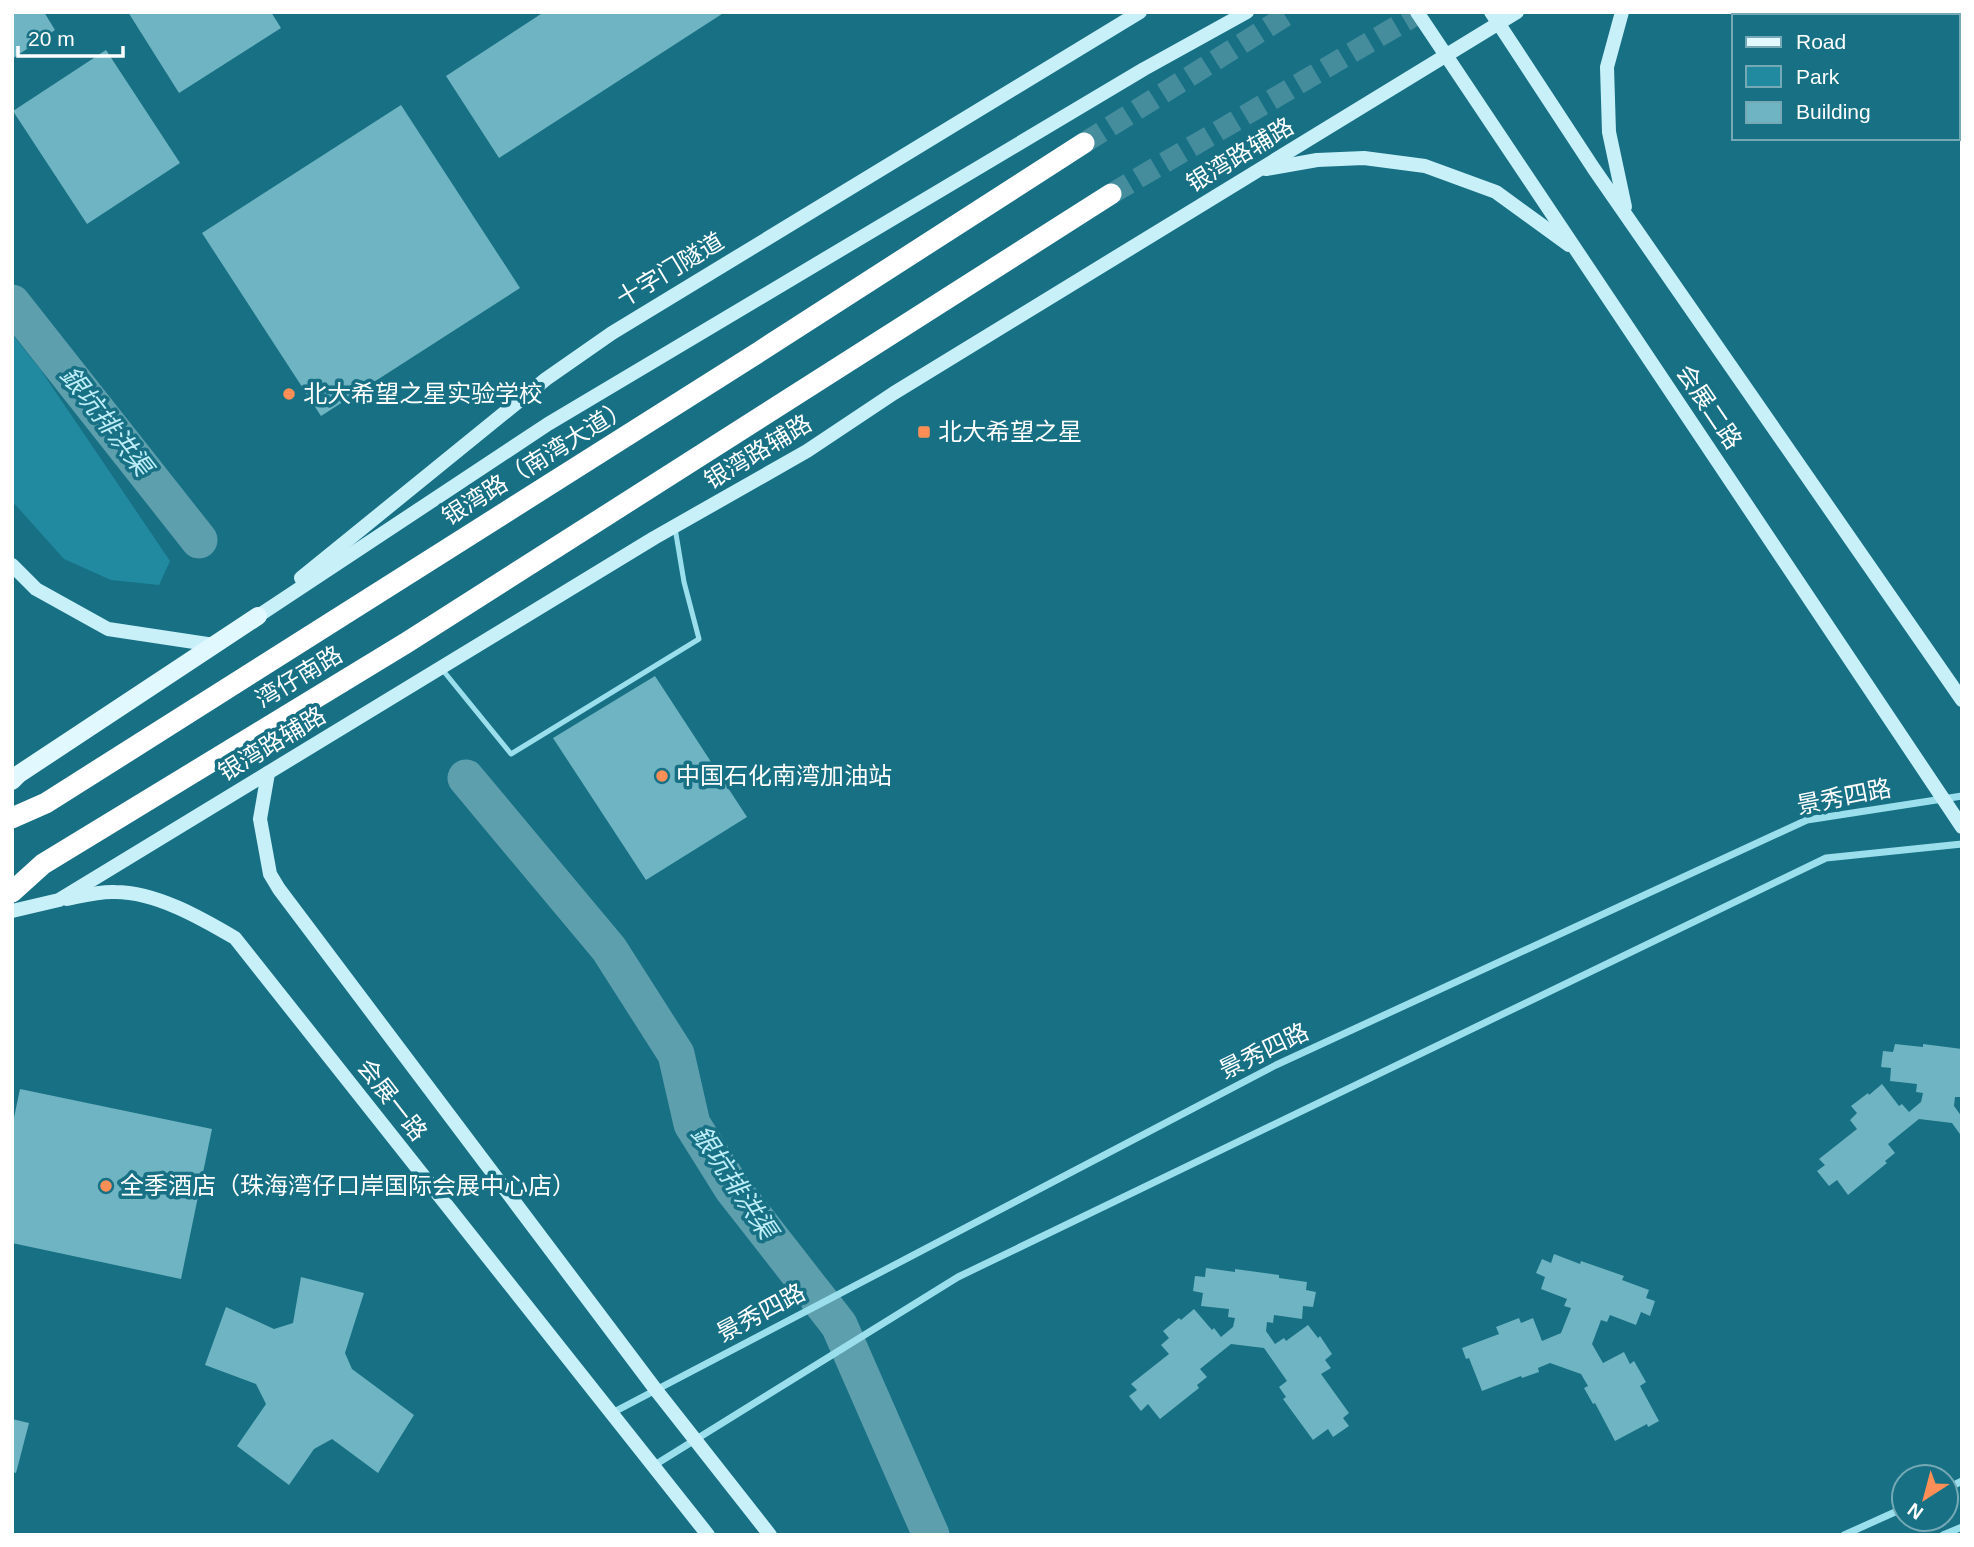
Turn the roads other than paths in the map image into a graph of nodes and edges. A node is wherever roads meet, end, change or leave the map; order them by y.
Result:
1 (1140, 12) edge
2 (1247, 12) edge
3 (1417, 12) edge
4 (1517, 12) edge
5 (1622, 12) edge
6 (1495, 18) edge
7 (1446, 56) junction
8 (1084, 143) tunnel mouth
9 (1258, 171) junction
10 (1111, 194) tunnel mouth
11 (1626, 215) junction
12 (1578, 252) junction
13 (675, 527) junction
14 (12, 565) edge
15 (258, 616) junction
16 (214, 645) junction
17 (441, 668) junction
18 (1962, 700) edge
19 (268, 773) junction
20 (12, 781) edge
21 (1962, 796) edge
22 (1943, 799) junction
23 (12, 818) edge
24 (1962, 827) edge
25 (1962, 844) edge
26 (12, 892) edge
27 (59, 900) junction
28 (12, 911) edge
29 (656, 1390) junction
30 (612, 1413) junction
31 (696, 1440) junction
32 (653, 1466) junction
33 (1890, 1514) edge
34 (1962, 1527) edge
35 (708, 1535) edge
36 (770, 1535) edge
37 (1844, 1535) edge
38 (1943, 1535) edge

1 - 15 main road, 十字门隧道
2 - 15 main road
3 - 7 main road, 会展二路
4 - 6 main road, 银湾路辅路
5 - 11 main road
6 - 7 main road, 银湾路辅路
6 - 11 main road, 会展二路
7 - 9 main road, 银湾路辅路
7 - 12 main road, 会展二路
8 - 23 highway, 银湾路（南湾大道）
9 - 12 main road
9 - 13 main road, 银湾路辅路
10 - 26 highway, 湾仔南路
11 - 18 main road, 会展二路
12 - 22 main road, 会展二路
13 - 17 main road, 银湾路辅路
13 - 17 lane
14 - 16 main road
15 - 16 main road
16 - 20 main road
17 - 19 main road, 银湾路辅路
19 - 27 main road, 银湾路辅路
19 - 29 main road, 会展一路
21 - 22 street, 景秀四路
22 - 24 main road, 会展二路
22 - 29 street, 景秀四路
25 - 31 street
27 - 28 main road, 银湾路辅路
27 - 30 main road, 会展一路
29 - 30 street, 景秀四路
29 - 31 main road, 会展一路
30 - 32 main road, 会展一路
31 - 32 street
31 - 36 main road, 会展一路
32 - 35 main road, 会展一路
33 - 37 street
34 - 38 street

